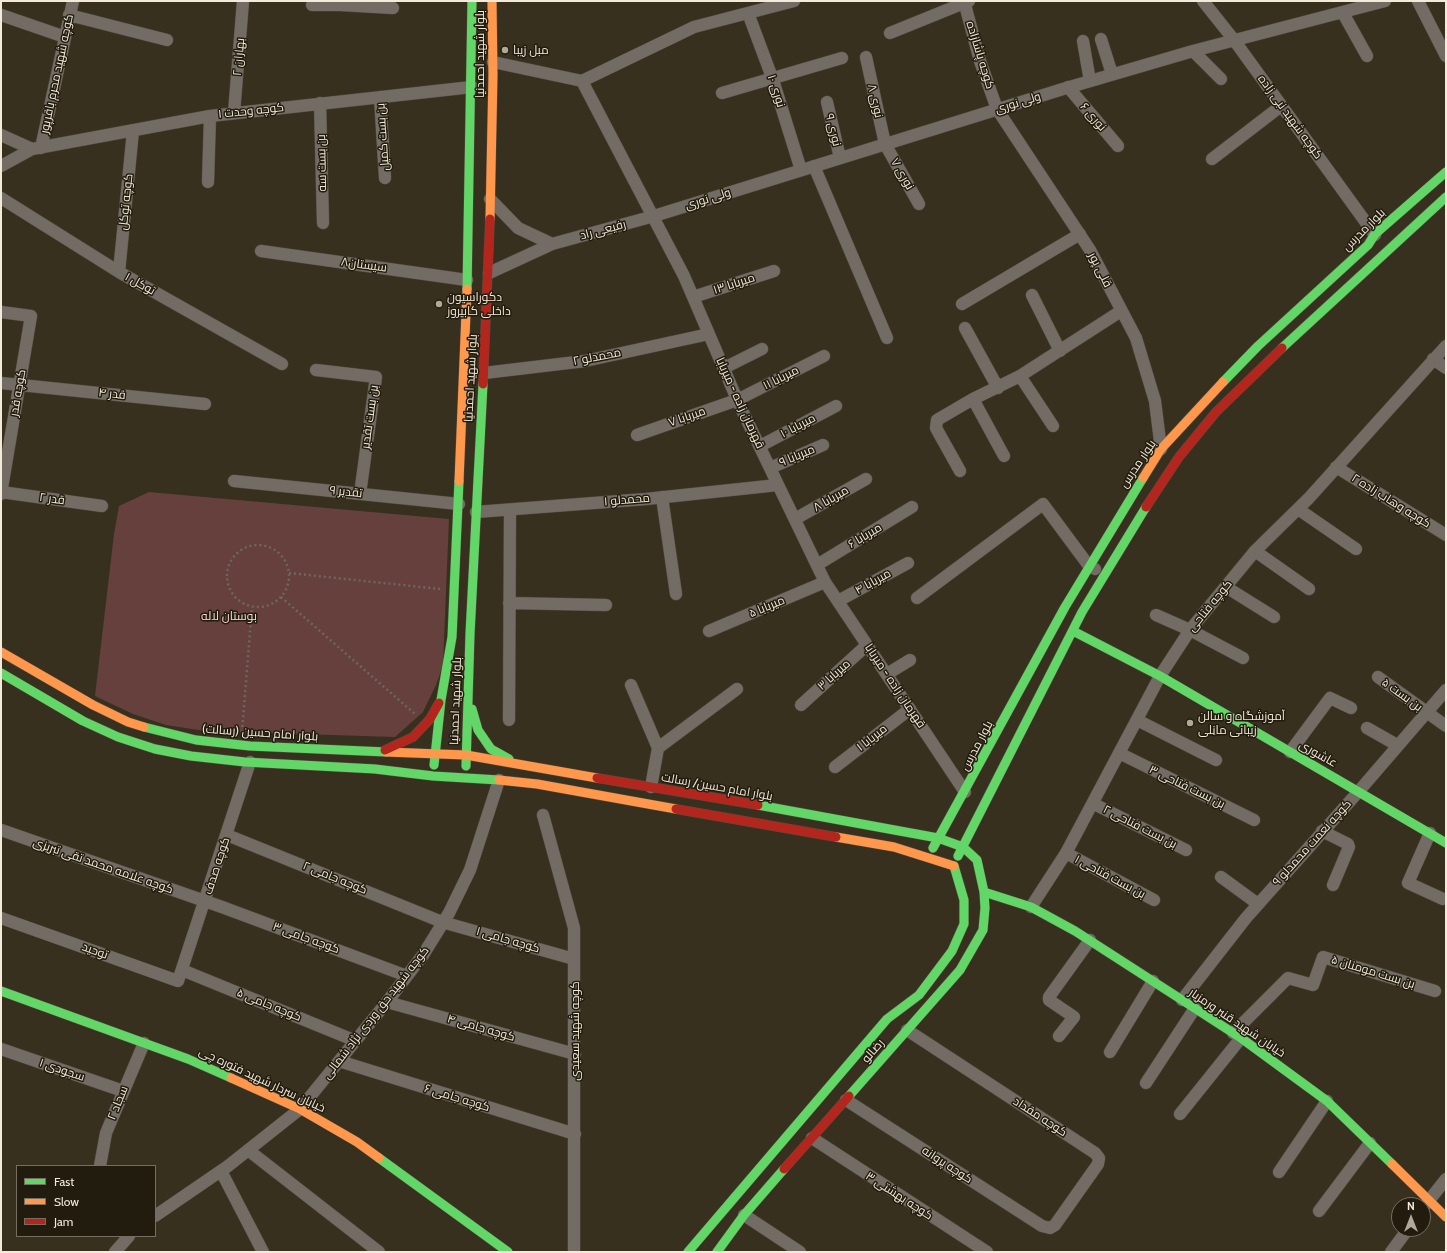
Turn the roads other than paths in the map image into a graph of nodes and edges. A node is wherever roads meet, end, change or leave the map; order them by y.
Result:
1 (73, 1) edge
2 (243, 1) edge
3 (472, 1) edge
4 (492, 1) edge
5 (794, 1) edge
6 (966, 1) edge
7 (1203, 1) edge
8 (1385, 1) edge
9 (1418, 1) edge
10 (340, 3) edge
11 (312, 5) dead end
12 (393, 8) dead end
13 (748, 13) junction
14 (1343, 13) junction
15 (1, 15) edge
16 (69, 15) junction
17 (890, 33) dead end
18 (65, 37) junction
19 (1101, 39) dead end
20 (167, 40) dead end
21 (1234, 40) junction
22 (1084, 41) dead end
23 (1193, 51) junction
24 (1367, 56) dead end
25 (1446, 56) edge
26 (866, 57) dead end
27 (842, 58) dead end
28 (492, 62) junction
29 (1112, 74) junction
30 (582, 80) junction
31 (773, 80) junction
32 (1220, 80) dead end
33 (1090, 81) junction
34 (472, 87) junction
35 (1068, 87) junction
36 (722, 93) dead end
37 (380, 97) junction
38 (826, 102) dead end
39 (320, 103) junction
40 (1281, 106) junction
41 (997, 109) junction
42 (234, 113) junction
43 (210, 116) junction
44 (133, 131) junction
45 (1, 135) edge
46 (885, 144) junction
47 (1118, 146) dead end
48 (37, 149) junction
49 (840, 158) junction
50 (1212, 159) dead end
51 (1, 166) edge
52 (814, 166) junction
53 (801, 170) junction
54 (1446, 172) edge
55 (385, 178) dead end
56 (208, 182) dead end
57 (1446, 197) edge
58 (1, 198) edge
59 (490, 199) junction
60 (919, 204) dead end
61 (654, 216) junction
62 (323, 223) dead end
63 (1080, 234) junction
64 (1375, 235) junction
65 (552, 244) junction
66 (261, 251) dead end
67 (774, 271) dead end
68 (120, 272) junction
69 (489, 272) junction
70 (467, 280) junction
71 (1032, 295) dead end
72 (693, 297) junction
73 (962, 304) dead end
74 (1121, 310) junction
75 (1, 312) edge
76 (965, 328) dead end
77 (709, 334) junction
78 (886, 338) dead end
79 (1446, 346) edge
80 (762, 349) dead end
81 (1060, 351) junction
82 (824, 356) dead end
83 (1433, 359) junction
84 (282, 364) dead end
85 (724, 368) junction
86 (1446, 368) edge
87 (316, 370) dead end
88 (484, 373) junction
89 (1020, 376) junction
90 (1, 383) edge
91 (20, 384) junction
92 (998, 388) junction
93 (973, 398) junction
94 (738, 400) junction
95 (205, 404) dead end
96 (836, 406) dead end
97 (1053, 426) dead end
98 (637, 435) dead end
99 (823, 445) dead end
100 (760, 446) junction
101 (1161, 448) junction
102 (1004, 456) dead end
103 (1336, 467) junction
104 (770, 468) junction
105 (960, 471) dead end
106 (866, 479) dead end
107 (234, 481) dead end
108 (778, 485) junction
109 (1, 492) edge
110 (360, 494) junction
111 (662, 498) junction
112 (459, 504) junction
113 (102, 506) dead end
114 (912, 507) dead end
115 (1298, 509) junction
116 (510, 510) junction
117 (476, 512) junction
118 (795, 519) junction
119 (1446, 535) edge
120 (1356, 549) dead end
121 (1255, 551) junction
122 (908, 563) dead end
123 (817, 564) junction
124 (1089, 566) junction
125 (1104, 575) junction
126 (826, 582) junction
127 (1226, 587) junction
128 (1309, 589) dead end
129 (676, 594) dead end
130 (917, 598) dead end
131 (838, 601) junction
132 (509, 603) junction
133 (606, 605) dead end
134 (1156, 615) dead end
135 (1274, 617) dead end
136 (1190, 630) junction
137 (709, 631) dead end
138 (1073, 631) junction
139 (867, 645) junction
140 (1, 652) edge
141 (1243, 658) dead end
142 (910, 660) dead end
143 (1, 672) edge
144 (887, 674) junction
145 (1160, 676) junction
146 (1378, 677) dead end
147 (631, 685) dead end
148 (737, 689) dead end
149 (1446, 690) edge
150 (469, 699) junction
151 (441, 700) junction
152 (801, 705) dead end
153 (1351, 708) dead end
154 (910, 709) junction
155 (1426, 712) junction
156 (508, 720) dead end
157 (1137, 720) junction
158 (1446, 726) edge
159 (1367, 728) dead end
160 (1397, 745) junction
161 (658, 748) junction
162 (381, 751) junction
163 (1290, 752) junction
164 (1120, 753) junction
165 (435, 754) junction
166 (466, 755) junction
167 (1216, 760) dead end
168 (250, 762) junction
169 (516, 763) junction
170 (835, 767) dead end
171 (433, 776) junction
172 (466, 778) junction
173 (499, 780) junction
174 (651, 787) junction
175 (1359, 791) junction
176 (965, 792) junction
177 (1094, 804) junction
178 (543, 815) dead end
179 (1254, 820) dead end
180 (1, 830) edge
181 (1322, 831) junction
182 (1430, 833) junction
183 (227, 835) junction
184 (938, 838) junction
185 (1446, 843) edge
186 (963, 847) junction
187 (1186, 850) dead end
188 (1066, 854) junction
189 (929, 857) junction
190 (954, 866) junction
191 (1221, 877) dead end
192 (1333, 885) dead end
193 (984, 892) junction
194 (1443, 899) dead end
195 (1154, 900) dead end
196 (205, 901) junction
197 (1258, 904) junction
198 (1031, 907) junction
199 (1, 918) edge
200 (442, 922) junction
201 (1090, 940) junction
202 (574, 959) junction
203 (182, 970) junction
204 (407, 976) junction
205 (1153, 981) junction
206 (1, 991) edge
207 (1435, 992) dead end
208 (1182, 1000) junction
209 (387, 1002) junction
210 (1195, 1008) junction
211 (907, 1030) junction
212 (1237, 1035) junction
213 (1059, 1036) dead end
214 (356, 1041) junction
215 (144, 1043) junction
216 (1, 1049) edge
217 (1110, 1052) dead end
218 (575, 1054) junction
219 (339, 1061) junction
220 (1146, 1083) dead end
221 (123, 1091) junction
222 (846, 1100) junction
223 (1327, 1101) junction
224 (300, 1109) junction
225 (1180, 1114) dead end
226 (574, 1134) junction
227 (812, 1138) junction
228 (1370, 1143) junction
229 (248, 1150) junction
230 (100, 1165) edge
231 (221, 1171) junction
232 (1279, 1172) dead end
233 (1446, 1179) edge
234 (1420, 1197) edge
235 (1431, 1198) edge
236 (1431, 1207) edge
237 (1319, 1210) dead end
238 (156, 1215) edge
239 (744, 1215) junction
240 (1446, 1217) edge
241 (1050, 1228) joint
242 (128, 1237) edge
243 (1402, 1237) edge
244 (119, 1250) edge
245 (263, 1252) edge
246 (379, 1252) edge
247 (508, 1252) edge
248 (574, 1252) edge
249 (688, 1252) edge
250 (717, 1252) edge
251 (800, 1252) edge
252 (987, 1252) edge
253 (1391, 1252) edge

1 - 16 street, کوچه شهید محرم باقرپور
2 - 42 street, بهاران ۲
3 - 34 main road, بلوار شهید احمدنیا
4 - 28 main road, بلوار شهید احمدنیا
5 - 13 street
6 - 17 street
6 - 41 street, کوچه پاشازاده
7 - 21 street, کوچه شهید نبی زاده
8 - 14 street, ولی نوری
9 - 25 street
10 - 11 street
10 - 12 street
13 - 30 street
13 - 31 street, نوری ۱۰
14 - 21 street, ولی نوری
14 - 24 street
15 - 18 street
16 - 18 street, کوچه شهید محرم باقرپور
16 - 20 street
18 - 48 street, کوچه شهید محرم باقرپور
19 - 29 street
21 - 23 street, ولی نوری
21 - 40 street, کوچه شهید نبی زاده
22 - 33 street
23 - 29 street, ولی نوری
23 - 32 street
26 - 46 street, نوری ۸
27 - 31 street
28 - 30 street
28 - 59 main road, بلوار شهید احمدنیا
29 - 33 street, ولی نوری
30 - 61 street, قهرمان زاده - میربابا
31 - 36 street
31 - 53 street, نوری ۱۰
33 - 35 street, ولی نوری
34 - 37 street, کوچه وحدت ۱
34 - 70 main road, بلوار شهید احمدنیا
35 - 41 street, ولی نوری
35 - 47 street, نوری ۶
37 - 39 street, کوچه وحدت ۱
37 - 55 street, بن بست کمیل
38 - 49 street, نوری ۹
39 - 42 street, کوچه وحدت ۱
39 - 62 street, بن بست سه
40 - 50 street
40 - 64 street, کوچه شهید نبی زاده
41 - 46 street, ولی نوری
41 - 63 street, قلی پور
42 - 43 street, کوچه وحدت ۱
43 - 44 street, کوچه وحدت ۱
43 - 56 street
44 - 48 street, کوچه وحدت ۱
44 - 68 street, کوچه توکل
45 - 48 street
46 - 49 street, ولی نوری
46 - 60 street, نوری ۷
48 - 51 street, کوچه وحدت ۱
49 - 52 street, ولی نوری
52 - 53 street, ولی نوری
52 - 78 street
53 - 61 street, ولی نوری
54 - 64 main road, بلوار مدرس
57 - 125 main road
58 - 68 street, توکل ۱
59 - 65 street
59 - 69 main road, بلوار شهید احمدنیا
61 - 65 street, رفیعی راد
61 - 72 street, قهرمان زاده - میربابا
63 - 73 street
63 - 74 street, قلی پور
64 - 101 main road, بلوار مدرس
65 - 69 street, رفیعی راد
66 - 70 street, سیستان۸
67 - 72 street, میربابا ۱۳
68 - 84 street, توکل ۱
69 - 88 main road, بلوار شهید احمدنیا
70 - 112 main road, بلوار شهید احمدنیا
71 - 81 street
72 - 77 street, قهرمان زاده - میربابا
74 - 81 street
74 - 101 street, قلی پور
75 - 91 street, کوچه قدر
76 - 92 street
77 - 85 street, قهرمان زاده - میربابا
77 - 88 street, محمدلو ۲
79 - 83 street, کوچه فتاحی
80 - 85 street
81 - 89 street
82 - 94 street, میربابا ۱۱
83 - 86 street
83 - 103 street, کوچه فتاحی
85 - 94 street, قهرمان زاده - میربابا
87 - 110 street, بن بست تقدیر
88 - 117 main road, بلوار شهید احمدنیا
89 - 92 street
89 - 97 street
90 - 91 street, قدر ۴
91 - 95 street, قدر ۴
91 - 109 street, کوچه قدر
92 - 93 street
93 - 102 street
93 - 105 street
94 - 98 street, میربابا ۷
94 - 100 street, قهرمان زاده - میربابا
96 - 100 street, میربابا ۱۰
99 - 104 street, میربابا ۹
100 - 104 street, قهرمان زاده - میربابا
101 - 124 main road, بلوار مدرس
103 - 115 street, کوچه فتاحی
103 - 119 street, کوچه وهاب زاده ۲
104 - 108 street, قهرمان زاده - میربابا
106 - 118 street, میربابا ۸
107 - 110 street, ۹ تقدیر
108 - 111 street, محمدلو ۱
108 - 118 street, قهرمان زاده - میربابا
109 - 113 street, قدر ۲
110 - 112 street, ۹ تقدیر
111 - 116 street, محمدلو ۱
111 - 129 street
112 - 151 main road, بلوار شهید احمدنیا
114 - 123 street, میربابا ۶
115 - 120 street
115 - 121 street, کوچه فتاحی
116 - 117 street, محمدلو ۱
116 - 132 street
117 - 150 main road, بلوار شهید احمدنیا
118 - 123 street, قهرمان زاده - میربابا
121 - 127 street, کوچه فتاحی
121 - 128 street
122 - 131 street, میربابا ۴
123 - 126 street, قهرمان زاده - میربابا
124 - 125 street
124 - 130 street
124 - 176 main road, بلوار مدرس
125 - 138 main road
126 - 131 street, قهرمان زاده - میربابا
126 - 137 street, میربابا ۵
127 - 135 street
127 - 136 street, کوچه فتاحی
131 - 139 street, قهرمان زاده - میربابا
132 - 133 street
132 - 156 street
134 - 136 street
136 - 141 street
136 - 145 street, کوچه فتاحی
138 - 145 main road, عاشوری
138 - 186 main road
139 - 144 street, قهرمان زاده - میربابا
139 - 152 street, میربابا ۳
140 - 162 main road, بلوار امام حسین (رسالت)
142 - 144 street
143 - 168 main road
144 - 154 street, قهرمان زاده - میربابا
145 - 157 street, کوچه فتاحی
145 - 163 main road, عاشوری
146 - 155 street, ۵ بن بست
147 - 161 street
148 - 161 street
149 - 155 street, کوچه نعمت محمدلو ۹
150 - 166 main road, بلوار شهید احمدنیا
150 - 169 main road
151 - 162 main road
151 - 165 main road, بلوار شهید احمدنیا
153 - 163 street
154 - 170 street, میربابا ۱
154 - 176 street, قهرمان زاده - میربابا
155 - 158 street, ۵ بن بست
155 - 160 street, کوچه نعمت محمدلو ۹
157 - 164 street, کوچه فتاحی
157 - 167 street
159 - 160 street
160 - 175 street, کوچه نعمت محمدلو ۹
161 - 174 street
162 - 165 main road, بلوار امام حسین (رسالت)
163 - 175 main road, عاشوری
164 - 177 street, کوچه فتاحی
164 - 179 street, بن بست فتاحی ۳
165 - 166 main road, بلوار امام حسین (رسالت)
165 - 171 main road, بلوار شهید احمدنیا
166 - 169 main road, بلوار امام حسین/ رسالت
166 - 172 main road, بلوار شهید احمدنیا
168 - 171 main road
168 - 183 street, کوچه صدف
169 - 174 main road, بلوار امام حسین/ رسالت
171 - 172 main road
172 - 173 main road
173 - 189 main road
173 - 200 street, کوچه شهید حق وردی نژاد شمالی
174 - 184 main road, بلوار امام حسین/ رسالت
175 - 181 street, کوچه نعمت محمدلو ۹
175 - 182 main road, عاشوری
176 - 184 main road, بلوار مدرس
177 - 187 street, بن بست فتاحی ۲
177 - 188 street, کوچه فتاحی
178 - 202 street, کوچه شهید سعیدی
180 - 196 street, کوچه علامه محمد تقی تبریزی
181 - 192 street
181 - 197 street, کوچه نعمت محمدلو ۹
182 - 185 main road, عاشوری
182 - 194 street
183 - 196 street, کوچه صدف
183 - 200 street, کوچه جامی ۲
184 - 186 main road, بلوار امام حسین/ رسالت
184 - 189 main road, بلوار مدرس
186 - 190 main road
186 - 193 main road, رضالو
188 - 195 street, بن بست فتاحی ۱
188 - 198 street, کوچه فتاحی
189 - 190 main road
190 - 249 main road, رضالو
191 - 197 street
193 - 198 main road, خیابان شهید قنبر ورمزیار
193 - 211 main road, رضالو
196 - 203 street, کوچه صدف
196 - 204 street, کوچه جامی ۳
197 - 208 street, کوچه نعمت محمدلو ۹
198 - 201 main road, خیابان شهید قنبر ورمزیار
199 - 203 street, توحید
200 - 202 street, کوچه جامی ۱
200 - 204 street, کوچه شهید حق وردی نژاد شمالی
201 - 205 main road, خیابان شهید قنبر ورمزیار
201 - 213 street
202 - 218 street, کوچه شهید سعیدی
203 - 214 street, کوچه جامی ۵
204 - 209 street, کوچه شهید حق وردی نژاد شمالی
205 - 208 main road, خیابان شهید قنبر ورمزیار
205 - 217 street
206 - 215 main road, خیابان سردار شهید فتوره چی
207 - 212 street, ۵ بن بست مومنان
208 - 210 main road, خیابان شهید قنبر ورمزیار
209 - 214 street, کوچه شهید حق وردی نژاد شمالی
209 - 218 street, کوچه جامی ۴
210 - 212 main road, خیابان شهید قنبر ورمزیار
210 - 220 street
211 - 222 main road, رضالو
211 - 241 street, کوچه مقداد
212 - 223 main road, خیابان شهید قنبر ورمزیار
212 - 225 street
214 - 219 street, کوچه شهید حق وردی نژاد شمالی
215 - 221 street, سجاد ۲
215 - 224 main road, خیابان سردار شهید فتوره چی
216 - 221 street, سجودی ۱
218 - 226 street, کوچه شهید سعیدی
219 - 224 street, کوچه شهید حق وردی نژاد شمالی
219 - 226 street, کوچه جامی ۶
221 - 230 street, سجاد ۲
222 - 227 main road, رضالو
222 - 241 street, کوچه پروانه
223 - 228 main road, خیابان شهید قنبر ورمزیار
223 - 232 street
224 - 229 street, کوچه شهید حق وردی نژاد شمالی
224 - 247 main road, خیابان سردار شهید فتوره چی
226 - 248 street, کوچه شهید سعیدی
227 - 239 main road, رضالو
227 - 252 street, کوچه بهشتی ۳
228 - 234 main road, خیابان شهید قنبر ورمزیار
228 - 237 street
229 - 231 street, کوچه شهید حق وردی نژاد شمالی
229 - 246 street
231 - 238 street, کوچه شهید حق وردی نژاد شمالی
231 - 245 street
233 - 235 street
236 - 240 main road, خیابان شهید قنبر ورمزیار
239 - 250 main road, رضالو
239 - 251 street
242 - 244 street
243 - 253 street

